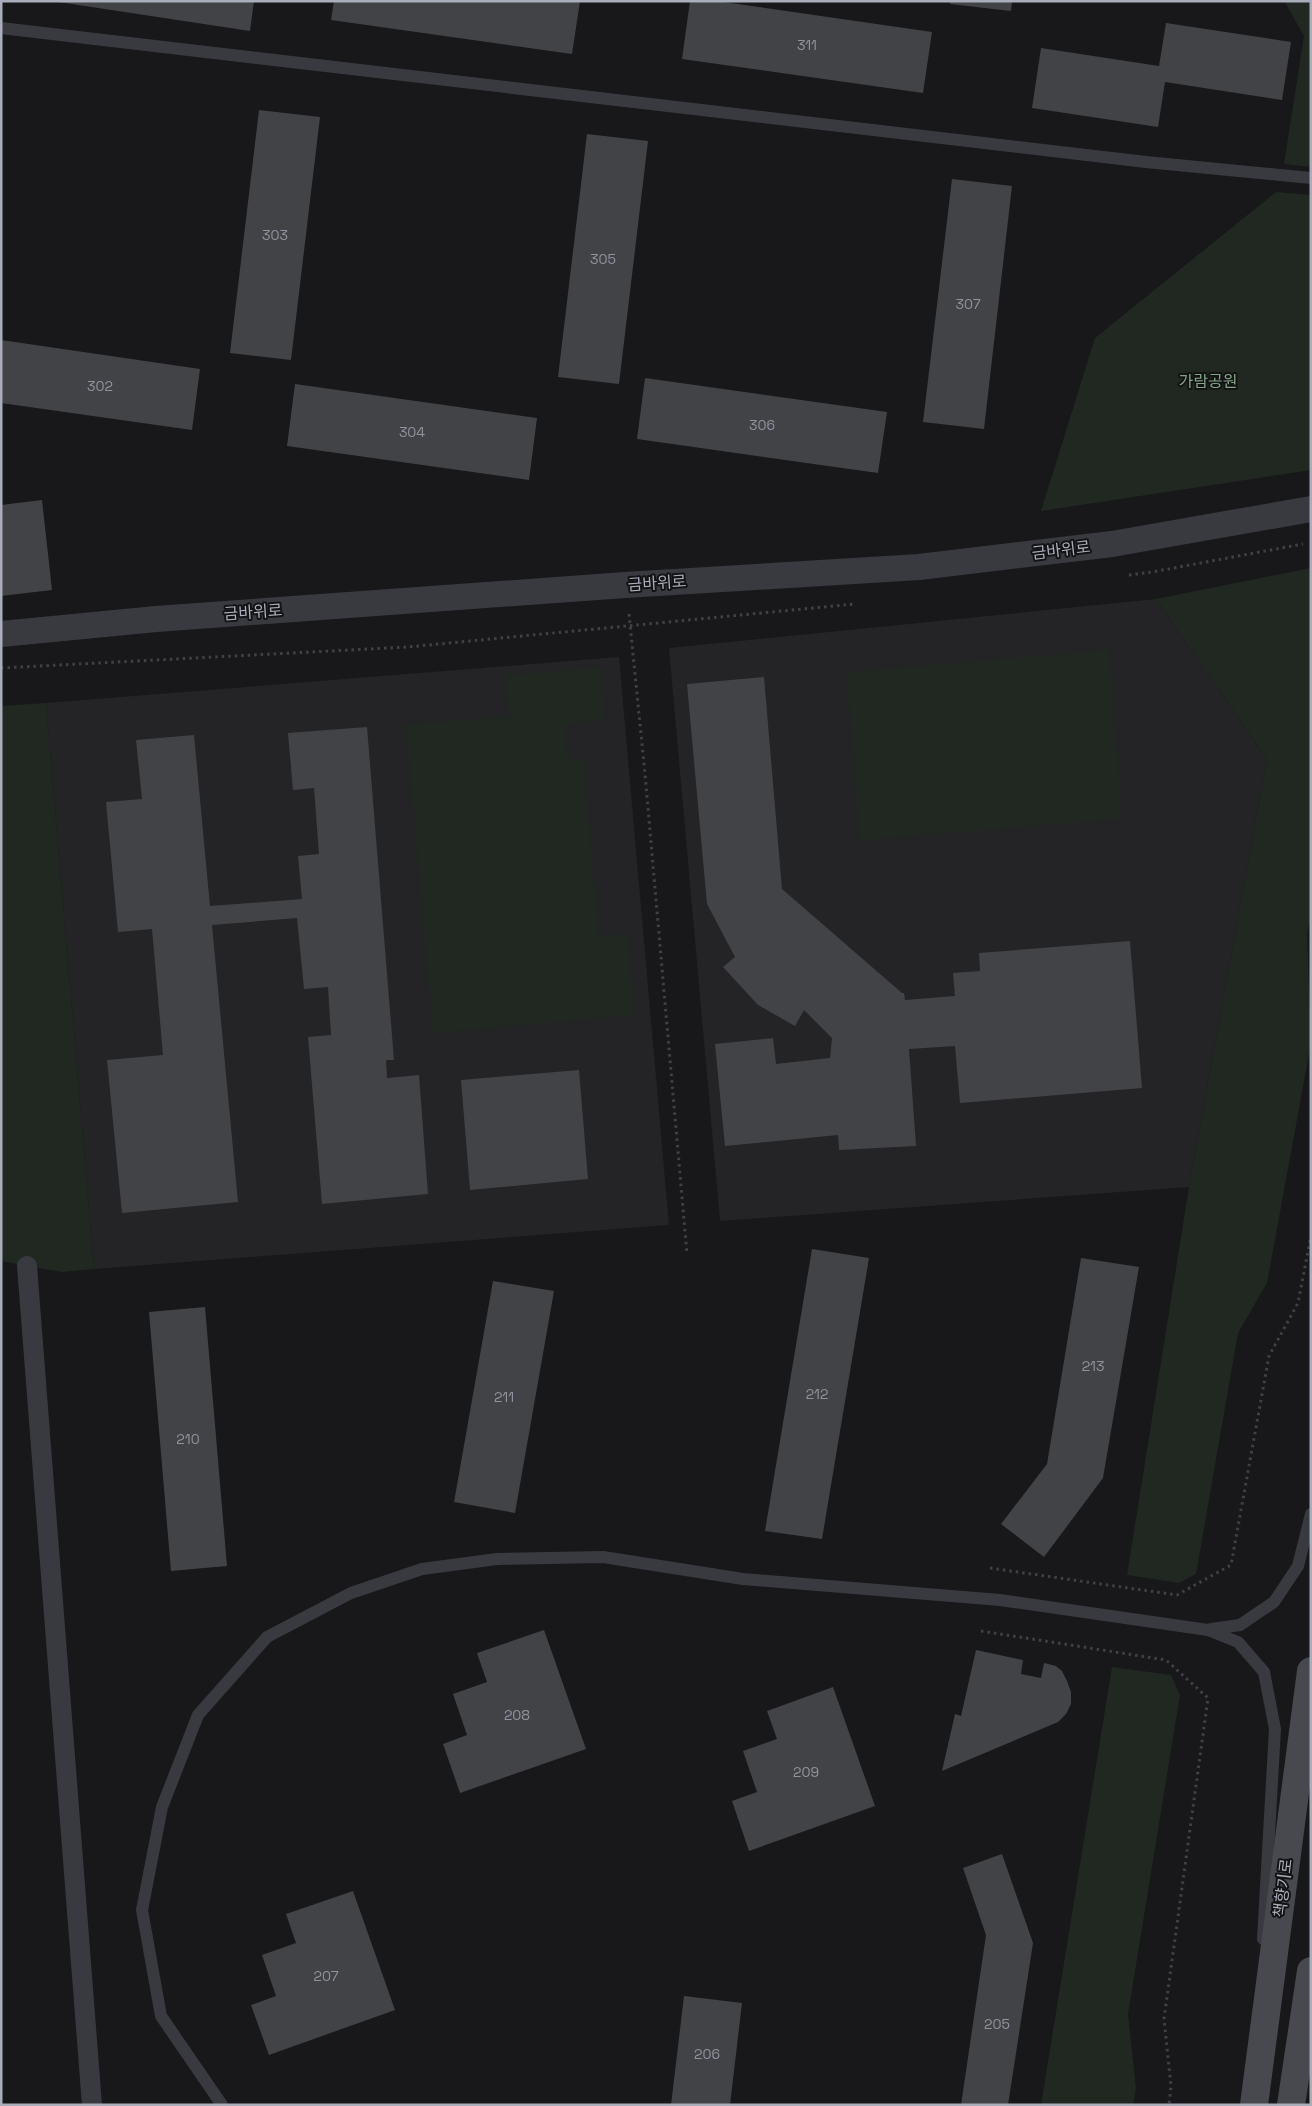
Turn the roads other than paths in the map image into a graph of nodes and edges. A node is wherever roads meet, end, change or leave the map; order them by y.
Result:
1 (1, 28) edge
2 (1311, 178) edge
3 (1311, 509) edge
4 (1, 634) edge
5 (26, 1266) dead end
6 (1311, 1514) edge
7 (1208, 1630) junction
8 (1311, 1671) edge
9 (1311, 1971) edge
10 (92, 2105) edge
11 (222, 2105) edge
12 (1254, 2105) edge
13 (1292, 2105) edge

1 - 2 lane
3 - 4 street, 금바위로
5 - 10 street
6 - 7 lane
7 - 11 lane
7 - 12 lane
8 - 12 main road, 책향기로
9 - 13 main road

